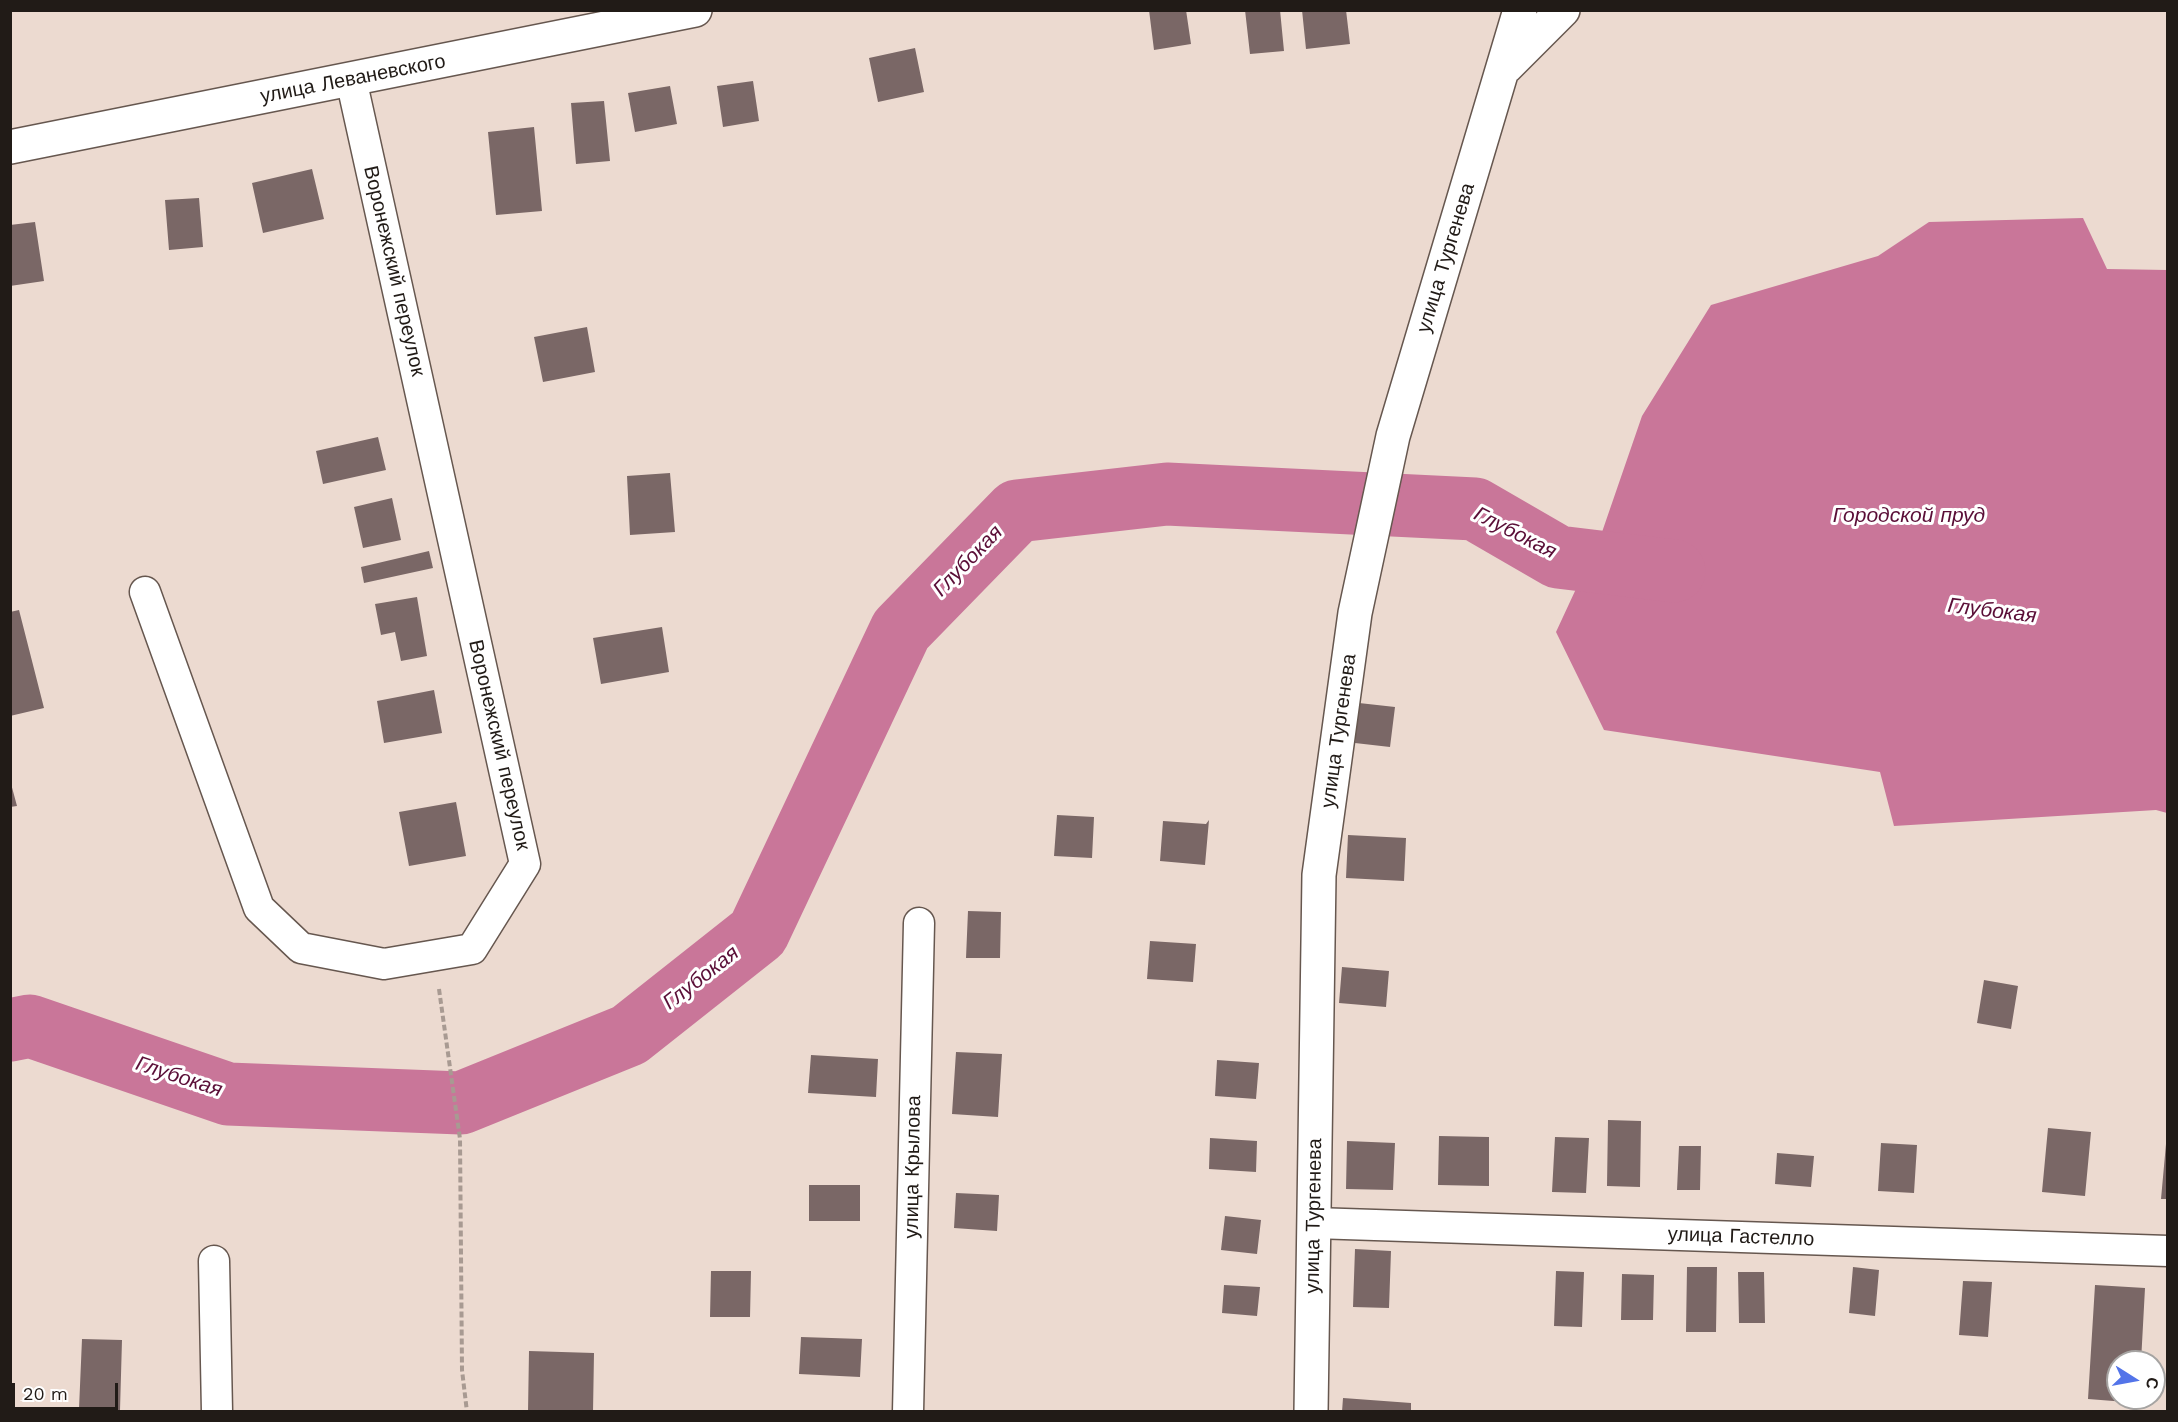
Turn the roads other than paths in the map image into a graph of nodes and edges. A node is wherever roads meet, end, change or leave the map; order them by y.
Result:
1 (695, 10) edge
2 (1520, 10) edge
3 (1563, 10) edge
4 (1503, 70) junction
5 (351, 79) junction
6 (10, 147) edge
7 (144, 592) dead end
8 (919, 922) dead end
9 (1314, 1223) junction
10 (2168, 1251) edge
11 (214, 1261) dead end
12 (217, 1412) edge
13 (908, 1412) edge
14 (1311, 1412) edge

1 - 5 main road, улица Леваневского
2 - 4 main road, улица Тургенева
3 - 4 main road, улица Тургенева
4 - 9 main road, улица Тургенева
5 - 6 main road, улица Леваневского
5 - 7 street, Воронежский переулок
8 - 13 street, улица Крылова
9 - 10 street, улица Гастелло
9 - 14 main road, улица Тургенева
11 - 12 street

